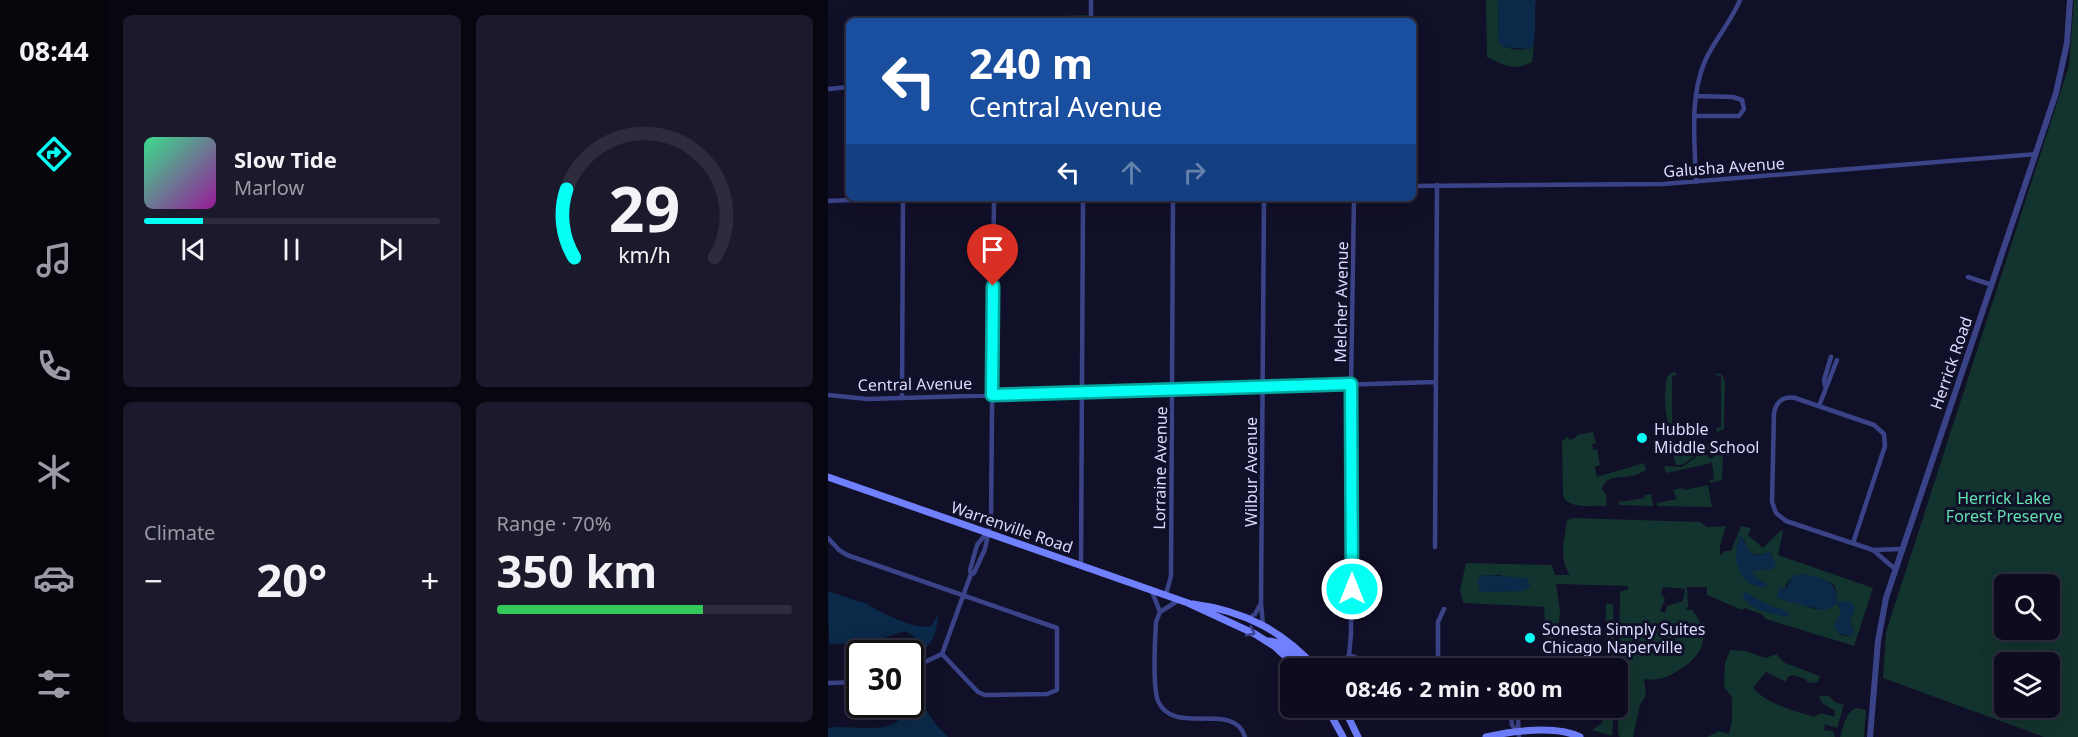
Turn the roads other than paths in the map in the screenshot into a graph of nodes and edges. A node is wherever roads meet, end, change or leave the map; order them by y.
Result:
1 (1091, 0) edge
2 (1740, 0) edge
3 (2070, 0) edge
4 (1091, 18) edge
5 (846, 87) edge
6 (828, 89) edge
7 (1696, 96) junction
8 (1695, 116) junction
9 (2036, 154) junction
10 (1696, 182) junction
11 (1437, 185) junction
12 (1416, 186) edge
13 (846, 200) edge
14 (828, 201) edge
15 (903, 201) edge
16 (994, 201) edge
17 (1083, 201) edge
18 (1173, 201) edge
19 (1264, 201) edge
20 (1354, 201) edge
21 (1968, 277) dead end
22 (1992, 285) junction
23 (1831, 357) dead end
24 (1837, 360) dead end
25 (1435, 382) junction
26 (1351, 384) junction
27 (1825, 386) junction
28 (1263, 387) junction
29 (1173, 390) junction
30 (1082, 393) junction
31 (828, 395) edge
32 (992, 395) junction
33 (902, 398) junction
34 (1819, 406) junction
35 (828, 477) edge
36 (987, 532) junction
37 (828, 538) edge
38 (1852, 543) junction
39 (1434, 548) dead end
40 (1902, 549) junction
41 (1874, 550) junction
42 (1081, 565) junction
43 (1895, 569) junction
44 (1151, 589) junction
45 (1166, 594) junction
46 (964, 595) junction
47 (1179, 600) junction
48 (1188, 603) junction
49 (1261, 603) junction
50 (1444, 609) dead end
51 (1160, 612) junction
52 (1249, 618) junction
53 (1263, 625) junction
54 (1267, 641) junction
55 (942, 654) junction
56 (1348, 657) joint
57 (1286, 658) edge
58 (1297, 658) edge
59 (1306, 658) edge
60 (1351, 658) edge
61 (1438, 658) edge
62 (924, 662) edge
63 (846, 682) edge
64 (828, 683) edge
65 (1333, 718) edge
66 (1349, 718) edge
67 (1517, 718) edge
68 (1519, 734) edge
69 (1245, 737) edge
70 (1343, 737) edge
71 (1358, 737) edge
72 (1486, 737) edge
73 (1581, 737) edge
74 (1870, 737) edge

1 - 4 street
2 - 7 street
3 - 9 street, Herrick Road
5 - 6 street
7 - 8 street
7 - 8 street
8 - 10 street
9 - 10 street, Galusha Avenue
9 - 22 street, Herrick Road
10 - 11 street, Galusha Avenue
11 - 12 street, Galusha Avenue
11 - 25 street
13 - 14 street
15 - 33 street
16 - 32 street
17 - 30 street
18 - 29 street, Lorraine Avenue
19 - 28 street, Wilbur Avenue
20 - 26 street, Melcher Avenue
21 - 22 street
22 - 40 street, Herrick Road
23 - 27 street
24 - 27 street
25 - 26 street, Central Avenue
25 - 39 street
26 - 28 street, Central Avenue
26 - 56 street, Melcher Avenue
27 - 34 street
28 - 29 street, Central Avenue
28 - 49 street, Wilbur Avenue
29 - 30 street, Central Avenue
29 - 45 street, Lorraine Avenue
30 - 32 street, Central Avenue
30 - 42 street
31 - 33 street, Central Avenue
32 - 33 street, Central Avenue
32 - 36 street
34 - 38 street
34 - 38 street
35 - 36 main road, Warrenville Road
36 - 42 main road, Warrenville Road
36 - 46 street
37 - 46 street
38 - 41 street
40 - 41 street
40 - 43 street, Herrick Road
41 - 43 street
42 - 44 main road, Warrenville Road
43 - 74 street, Herrick Road
44 - 45 main road, Warrenville Road
44 - 51 street
45 - 47 main road, Warrenville Road
46 - 55 street
46 - 55 street
47 - 48 main road, Warrenville Road
47 - 51 street
48 - 52 main road, Warrenville Road
48 -> 54 main road, Warrenville Road
49 - 52 street
49 - 53 street, Wilbur Avenue
50 - 61 street
51 - 69 street
52 - 53 main road, Warrenville Road
53 - 59 main road, Warrenville Road
54 - 57 main road, Warrenville Road
54 - 58 main road
55 - 62 street
56 - 60 street
63 - 64 street
65 - 70 main road
66 - 71 main road
67 - 68 street
68 - 72 main road
68 - 73 main road

